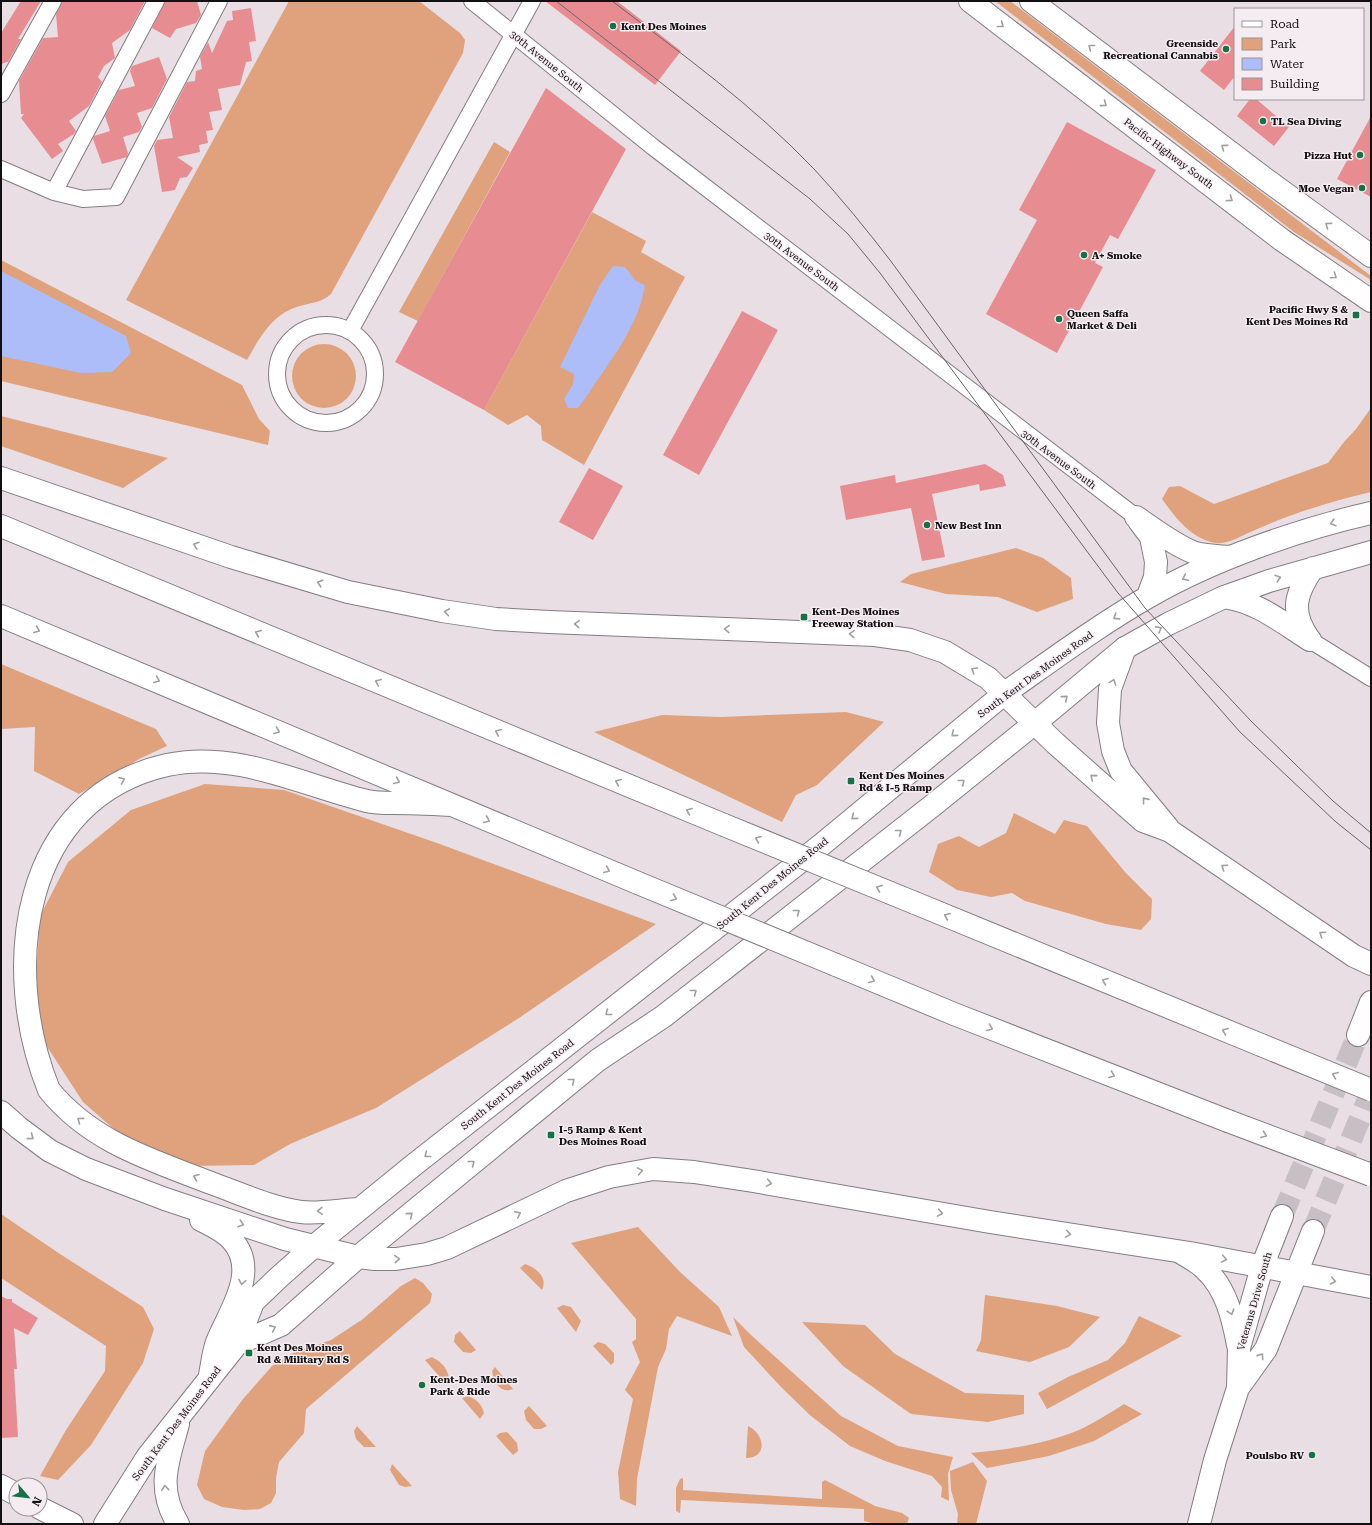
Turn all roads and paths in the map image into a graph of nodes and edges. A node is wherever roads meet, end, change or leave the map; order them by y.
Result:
1 (53, 1) edge
2 (156, 1) edge
3 (219, 1) edge
4 (472, 1) edge
5 (532, 1) edge
6 (970, 1) edge
7 (1031, 1) edge
8 (514, 34) junction
9 (1, 94) edge
10 (1, 169) edge
11 (54, 192) junction
12 (1371, 256) edge
13 (1371, 301) edge
14 (350, 331) junction
15 (1, 478) edge
16 (1371, 514) edge
17 (1136, 517) junction
18 (1, 526) edge
19 (1371, 552) edge
20 (1233, 557) junction
21 (1313, 568) junction
22 (1148, 596) junction
23 (1224, 597) junction
24 (1, 616) edge
25 (1310, 640) junction
26 (1125, 648) junction
27 (1371, 678) edge
28 (1005, 693) junction
29 (1035, 723) junction
30 (451, 805) junction
31 (1170, 831) junction
32 (12, 910) dead end
33 (1371, 964) edge
34 (6, 992) dead end
35 (1371, 1002) edge
36 (1358, 1034) tunnel mouth
37 (1371, 1090) edge
38 (1, 1112) edge
39 (1371, 1175) edge
40 (165, 1199) junction
41 (359, 1209) junction
42 (1282, 1216) tunnel mouth
43 (1313, 1231) tunnel mouth
44 (313, 1246) junction
45 (1180, 1252) junction
46 (358, 1258) junction
47 (1262, 1268) junction
48 (1295, 1274) junction
49 (1371, 1287) edge
50 (237, 1344) junction
51 (1239, 1348) junction
52 (209, 1378) junction
53 (1238, 1388) junction
54 (180, 1415) junction
55 (48, 1512) edge
56 (72, 1524) edge
57 (105, 1524) edge
58 (178, 1524) edge
59 (1200, 1524) edge

1 - 9 street
2 - 11 street
3 - 11 street
4 - 8 street, 30th Avenue South
5 - 8 street
6 -> 13 main road, Pacific Highway South
12 -> 7 main road
8 - 14 street
8 - 17 street, 30th Avenue South
10 - 11 street
14 - 14 street
28 -> 15 main road
16 -> 20 main road, South Kent Des Moines Road
17 - 20 main road
17 - 22 main road
37 -> 18 main road, bridge
19 - 21 main road, South Kent Des Moines Road
20 -> 22 main road, South Kent Des Moines Road
23 -> 21 main road, South Kent Des Moines Road
21 - 25 main road
22 -> 28 main road, South Kent Des Moines Road
23 - 25 main road
26 -> 23 main road, South Kent Des Moines Road
24 -> 30 main road
25 - 27 street
29 -> 26 main road, South Kent Des Moines Road
31 -> 26 main road
28 - 29 main road
28 -> 41 main road, South Kent Des Moines Road
31 -> 29 main road
46 -> 29 main road, South Kent Des Moines Road
32 -> 30 main road
30 -> 39 main road, bridge
33 -> 31 main road
41 -> 34 main road
35 - 36 main road
38 -> 40 main road
40 -> 44 main road
40 -> 52 main road
41 - 44 main road, South Kent Des Moines Road
42 - 47 main road, Veterans Drive South
43 - 48 main road, Veterans Drive South
44 - 46 main road
44 - 50 main road, South Kent Des Moines Road
46 -> 45 main road
45 -> 47 main road
45 -> 51 main road
50 -> 46 main road, South Kent Des Moines Road
47 - 48 main road
47 - 51 main road, Veterans Drive South
48 -> 49 main road
53 -> 48 main road, Veterans Drive South
50 - 52 main road, South Kent Des Moines Road
51 - 53 main road, Veterans Drive South
52 - 54 main road, South Kent Des Moines Road
53 - 59 main road, Veterans Drive South
54 - 57 main road, South Kent Des Moines Road
58 -> 54 main road
55 - 56 main road

